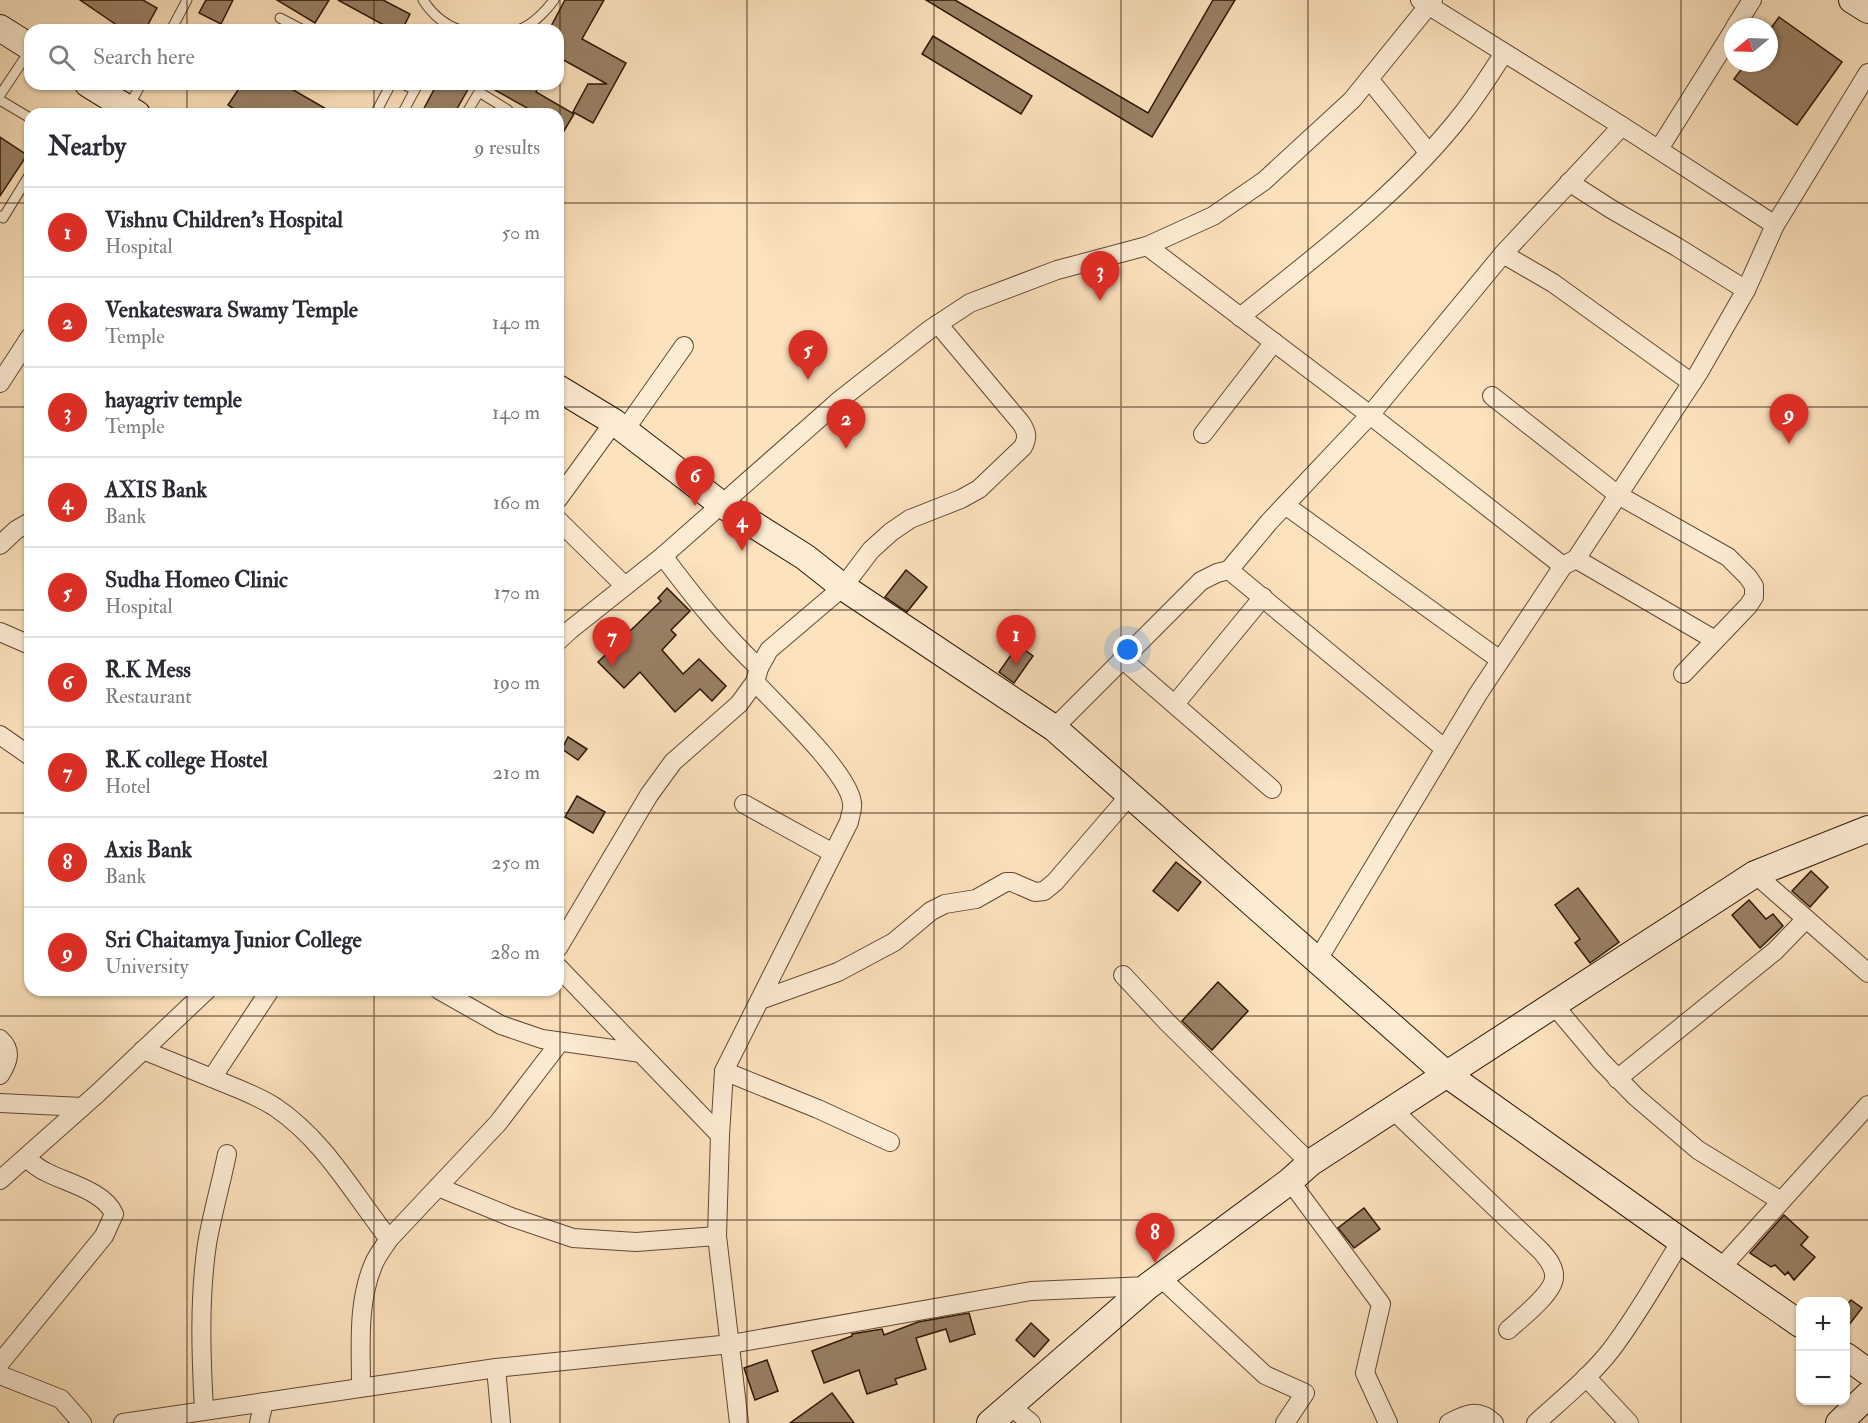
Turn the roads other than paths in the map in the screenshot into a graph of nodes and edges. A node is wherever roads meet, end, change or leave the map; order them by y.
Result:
1 (187, 0) edge
2 (423, 0) edge
3 (554, 0) edge
4 (1752, 0) edge
5 (1852, 0) edge
6 (1427, 2) edge
7 (1868, 10) edge
8 (280, 18) dead end
9 (1741, 18) edge
10 (174, 24) edge
11 (292, 24) edge
12 (448, 24) edge
13 (529, 24) edge
14 (0, 28) edge
15 (24, 44) edge
16 (1724, 45) edge
17 (1504, 52) junction
18 (24, 58) edge
19 (1868, 73) edge
20 (1369, 79) junction
21 (98, 90) edge
22 (139, 90) edge
23 (388, 90) edge
24 (415, 90) edge
25 (0, 98) edge
26 (127, 108) edge
27 (133, 108) edge
28 (378, 108) edge
29 (405, 108) edge
30 (470, 108) edge
31 (505, 108) edge
32 (24, 114) edge
33 (1622, 126) junction
34 (1659, 149) junction
35 (1428, 152) junction
36 (1569, 182) junction
37 (24, 184) edge
38 (0, 216) edge
39 (1775, 225) junction
40 (1147, 246) junction
41 (1503, 254) junction
42 (1746, 290) junction
43 (1240, 317) junction
44 (938, 324) junction
45 (1274, 342) junction
46 (24, 346) edge
47 (684, 346) dead end
48 (0, 383) edge
49 (1692, 383) junction
50 (564, 392) edge
51 (1492, 396) dead end
52 (1370, 415) junction
53 (619, 427) junction
54 (1203, 434) dead end
55 (564, 492) edge
56 (1617, 495) junction
57 (721, 504) junction
58 (1285, 505) junction
59 (24, 525) edge
60 (564, 526) edge
61 (0, 545) edge
62 (663, 556) junction
63 (1569, 562) junction
64 (1229, 570) junction
65 (625, 586) junction
66 (843, 587) junction
67 (1263, 597) junction
68 (0, 632) edge
69 (564, 636) edge
70 (1716, 640) junction
71 (24, 642) edge
72 (1122, 659) junction
73 (1500, 660) junction
74 (1683, 674) dead end
75 (757, 675) junction
76 (1174, 704) junction
77 (1054, 728) junction
78 (0, 737) edge
79 (1445, 749) junction
80 (24, 750) edge
81 (1272, 789) dead end
82 (1130, 795) junction
83 (744, 804) dead end
84 (1868, 829) edge
85 (833, 853) junction
86 (1755, 874) junction
87 (1806, 919) junction
88 (564, 938) edge
89 (1317, 961) junction
90 (564, 973) edge
91 (1868, 973) edge
92 (1123, 975) dead end
93 (201, 996) edge
94 (266, 996) edge
95 (450, 996) edge
96 (760, 1000) junction
97 (1553, 1004) junction
98 (0, 1039) edge
99 (560, 1042) junction
100 (143, 1050) junction
101 (640, 1053) junction
102 (724, 1071) junction
103 (1445, 1073) junction
104 (0, 1075) edge
105 (212, 1078) junction
106 (1617, 1079) junction
107 (0, 1103) edge
108 (1868, 1105) edge
109 (82, 1107) junction
110 (1392, 1109) junction
111 (720, 1135) junction
112 (890, 1142) dead end
113 (227, 1154) dead end
114 (26, 1158) junction
115 (1310, 1163) junction
116 (0, 1180) edge
117 (1290, 1180) junction
118 (438, 1187) junction
119 (1781, 1201) junction
120 (717, 1236) junction
121 (389, 1239) junction
122 (1681, 1241) junction
123 (1721, 1268) junction
124 (1154, 1281) junction
125 (1796, 1321) edge
126 (1508, 1330) dead end
127 (731, 1344) junction
128 (1850, 1359) edge
129 (0, 1362) edge
130 (496, 1368) junction
131 (1868, 1372) edge
132 (0, 1376) edge
133 (1586, 1377) junction
134 (361, 1388) junction
135 (1868, 1395) edge
136 (264, 1401) junction
137 (1009, 1405) junction
138 (205, 1414) edge
139 (82, 1423) edge
140 (123, 1423) edge
141 (259, 1423) edge
142 (501, 1423) edge
143 (739, 1423) edge
144 (990, 1423) edge
145 (1031, 1423) edge
146 (1285, 1423) edge
147 (1388, 1423) edge
148 (1449, 1423) edge
149 (1494, 1423) edge
150 (1536, 1423) edge
151 (1629, 1423) edge
152 (1839, 1423) edge

1 - 10 lane
2 - 12 lane
3 - 13 lane
4 - 9 street
5 - 7 street
6 - 17 street
6 - 20 street
8 - 11 lane
14 - 15 street
16 - 34 street
17 - 33 street
17 - 35 street
18 - 25 lane
19 - 39 street
20 - 35 street
20 - 40 street
21 - 26 street
22 - 27 lane
23 - 28 lane
24 - 29 lane
25 - 32 lane
30 - 31 lane
33 - 34 street
33 - 36 street
34 - 39 street
35 - 43 street
36 - 41 street
36 - 42 street
37 - 38 lane
39 - 42 street
40 - 43 street
40 - 44 street
41 - 49 street
41 - 52 street
42 - 49 street
43 - 45 street
44 - 57 street
44 - 66 street
45 - 52 street
45 - 54 street
46 - 48 street
47 - 53 street
49 - 56 street
50 - 53 street
51 - 56 street
52 - 58 street
52 - 63 street
53 - 55 street
53 - 57 street
56 - 63 street
56 - 70 street
57 - 62 street
57 - 66 street
58 - 64 street
58 - 73 street
59 - 61 street
60 - 65 street
62 - 65 street
62 - 75 street
63 - 70 street
63 - 73 street
64 - 67 street
64 - 72 street
65 - 69 street
66 - 75 street
66 - 77 street
67 - 76 street
67 - 79 street
68 - 71 street
70 - 74 street
72 - 76 street
72 - 77 street
73 - 79 street
75 - 85 street
75 - 88 street
76 - 81 street
77 - 82 street
78 - 80 street
79 - 89 street
82 - 89 street
82 - 96 street
83 - 85 street
84 - 86 street
85 - 96 street
86 - 87 street
86 - 97 street
87 - 91 street
87 - 106 street
89 - 103 street
90 - 101 street
92 - 115 street
93 - 100 street
94 - 105 street
95 - 99 street
96 - 102 street
97 - 103 street
97 - 106 street
98 - 104 street
99 - 101 street
99 - 118 street
100 - 105 street
100 - 109 street
101 - 111 street
102 - 111 street
102 - 112 street
103 - 110 street
103 - 122 street
105 - 121 street
106 - 119 street
107 - 109 street
108 - 119 street
109 - 114 street
110 - 115 street
110 - 126 street
111 - 120 street
113 - 138 street
114 - 116 street
114 - 129 street
115 - 117 street
117 - 124 street
117 - 147 street
118 - 120 street
118 - 121 street
119 - 123 street
120 - 127 street
121 - 134 street
122 - 123 street
122 - 133 street
123 - 125 street
124 - 127 street
124 - 137 street
124 - 146 street
127 - 130 street
127 - 143 street
128 - 131 street
130 - 134 street
130 - 142 street
132 - 139 street
133 - 150 street
133 - 151 street
134 - 136 street
135 - 152 street
136 - 138 street
136 - 141 street
137 - 144 street
137 - 145 street
138 - 140 street
148 - 149 street

